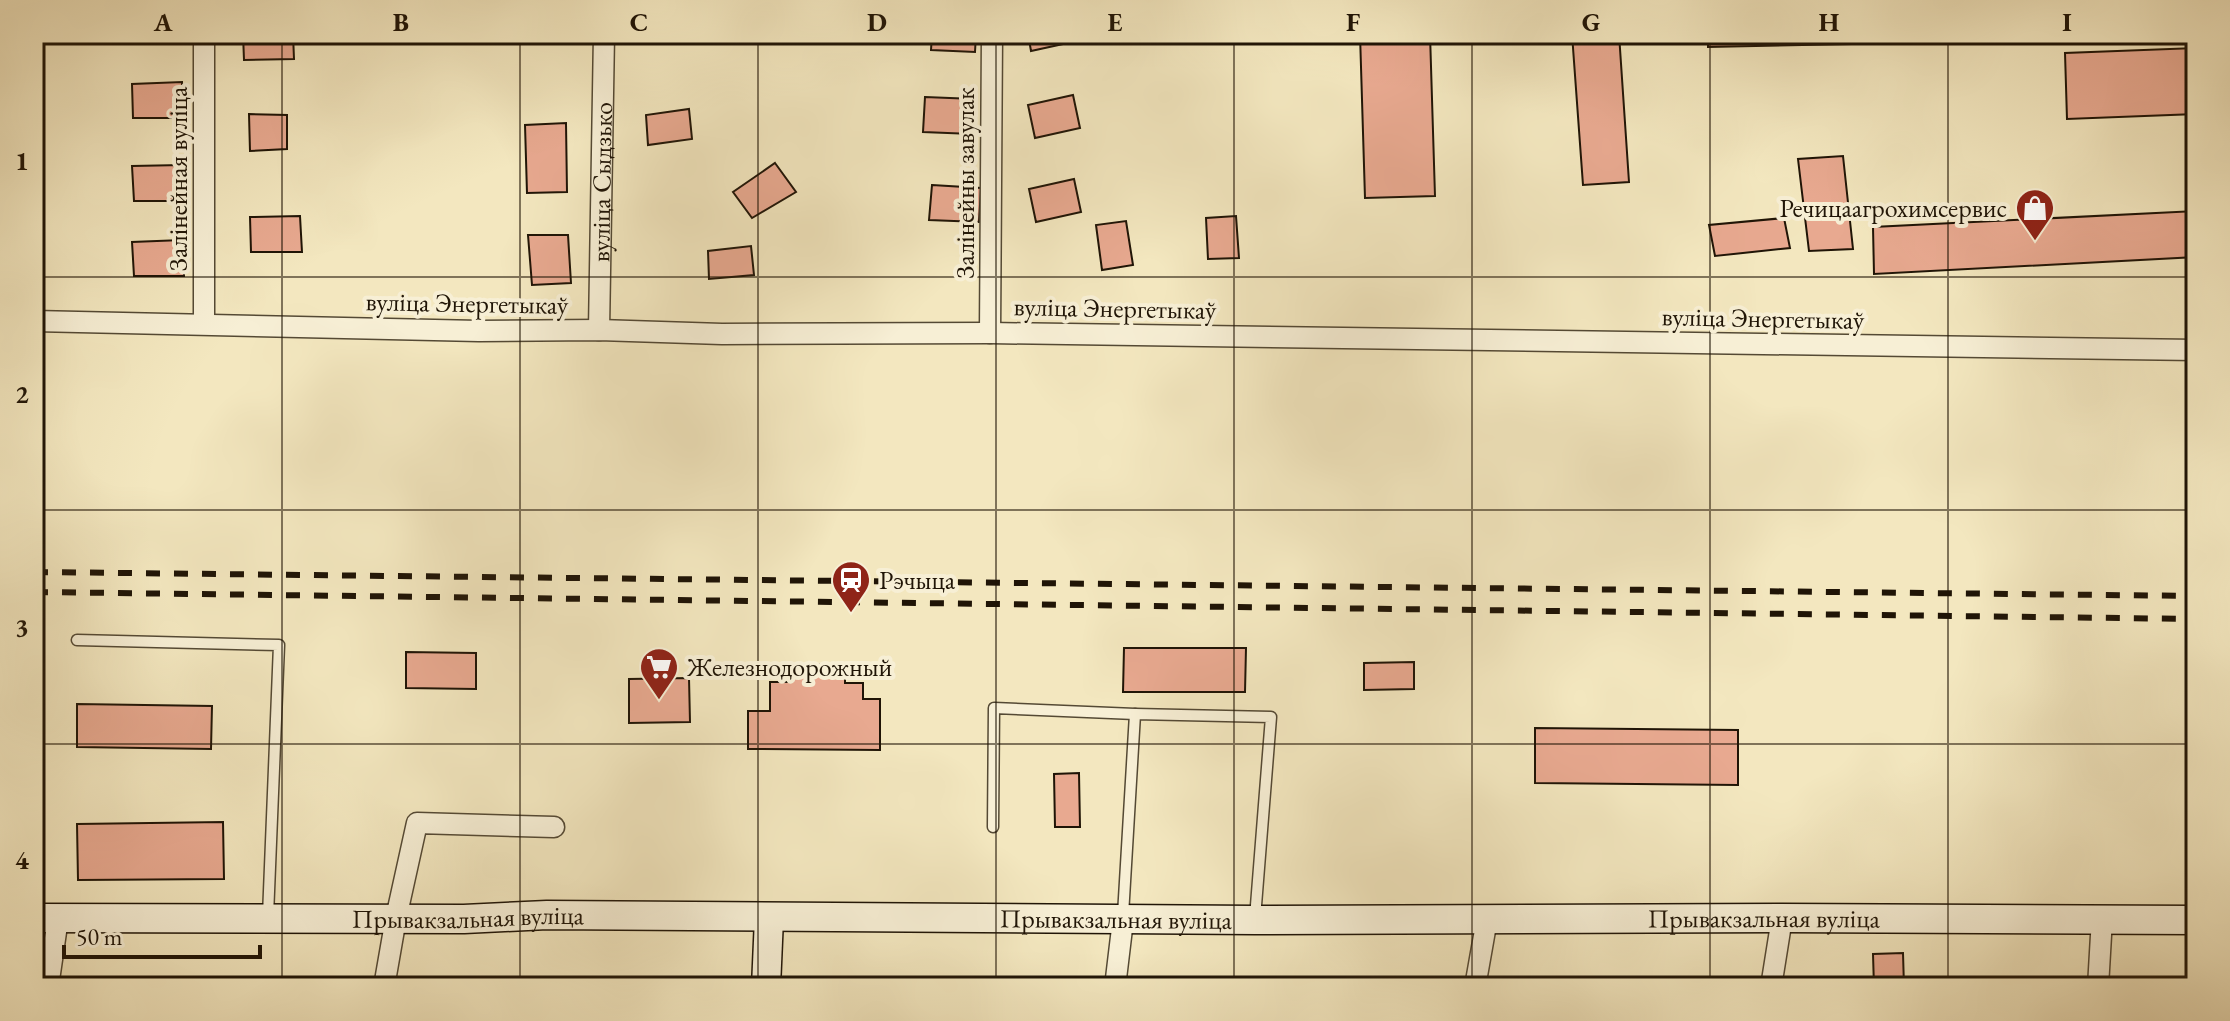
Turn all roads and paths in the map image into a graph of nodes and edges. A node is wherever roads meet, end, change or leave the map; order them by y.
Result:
1 (204, 34) edge
2 (604, 34) edge
3 (992, 34) edge
4 (34, 321) edge
5 (204, 324) junction
6 (599, 330) junction
7 (990, 333) junction
8 (2196, 350) edge
9 (77, 640) dead end
10 (1135, 714) junction
11 (554, 827) dead end
12 (993, 827) dead end
13 (46, 918) edge
14 (268, 918) junction
15 (396, 918) junction
16 (769, 918) junction
17 (1782, 918) junction
18 (2102, 918) junction
19 (1487, 919) junction
20 (1123, 920) junction
21 (1255, 920) junction
22 (2196, 920) edge
23 (48, 987) edge
24 (384, 987) edge
25 (766, 987) edge
26 (1115, 987) edge
27 (1475, 987) edge
28 (1771, 987) edge
29 (2098, 987) edge

1 - 5 street, Залінейная вуліца
2 - 6 street, вуліца Сыдзько
3 - 7 street, Залінейны завулак
4 - 5 street, вуліца Энергетыкаў
5 - 6 street, вуліца Энергетыкаў
6 - 7 street, вуліца Энергетыкаў
7 - 8 street, вуліца Энергетыкаў
9 - 14 lane
10 - 12 lane
10 - 20 lane
10 - 21 lane
11 - 15 street
13 - 14 main road, Прывакзальная вуліца
13 - 23 street
14 - 15 main road, Прывакзальная вуліца
15 - 16 main road, Прывакзальная вуліца
15 - 24 street
16 - 20 main road, Прывакзальная вуліца
16 - 25 main road
17 - 18 main road, Прывакзальная вуліца
17 - 19 main road, Прывакзальная вуліца
17 - 28 street
18 - 22 main road, Прывакзальная вуліца
18 - 29 street
19 - 21 main road, Прывакзальная вуліца
19 - 27 street
20 - 21 main road, Прывакзальная вуліца
20 - 26 street

